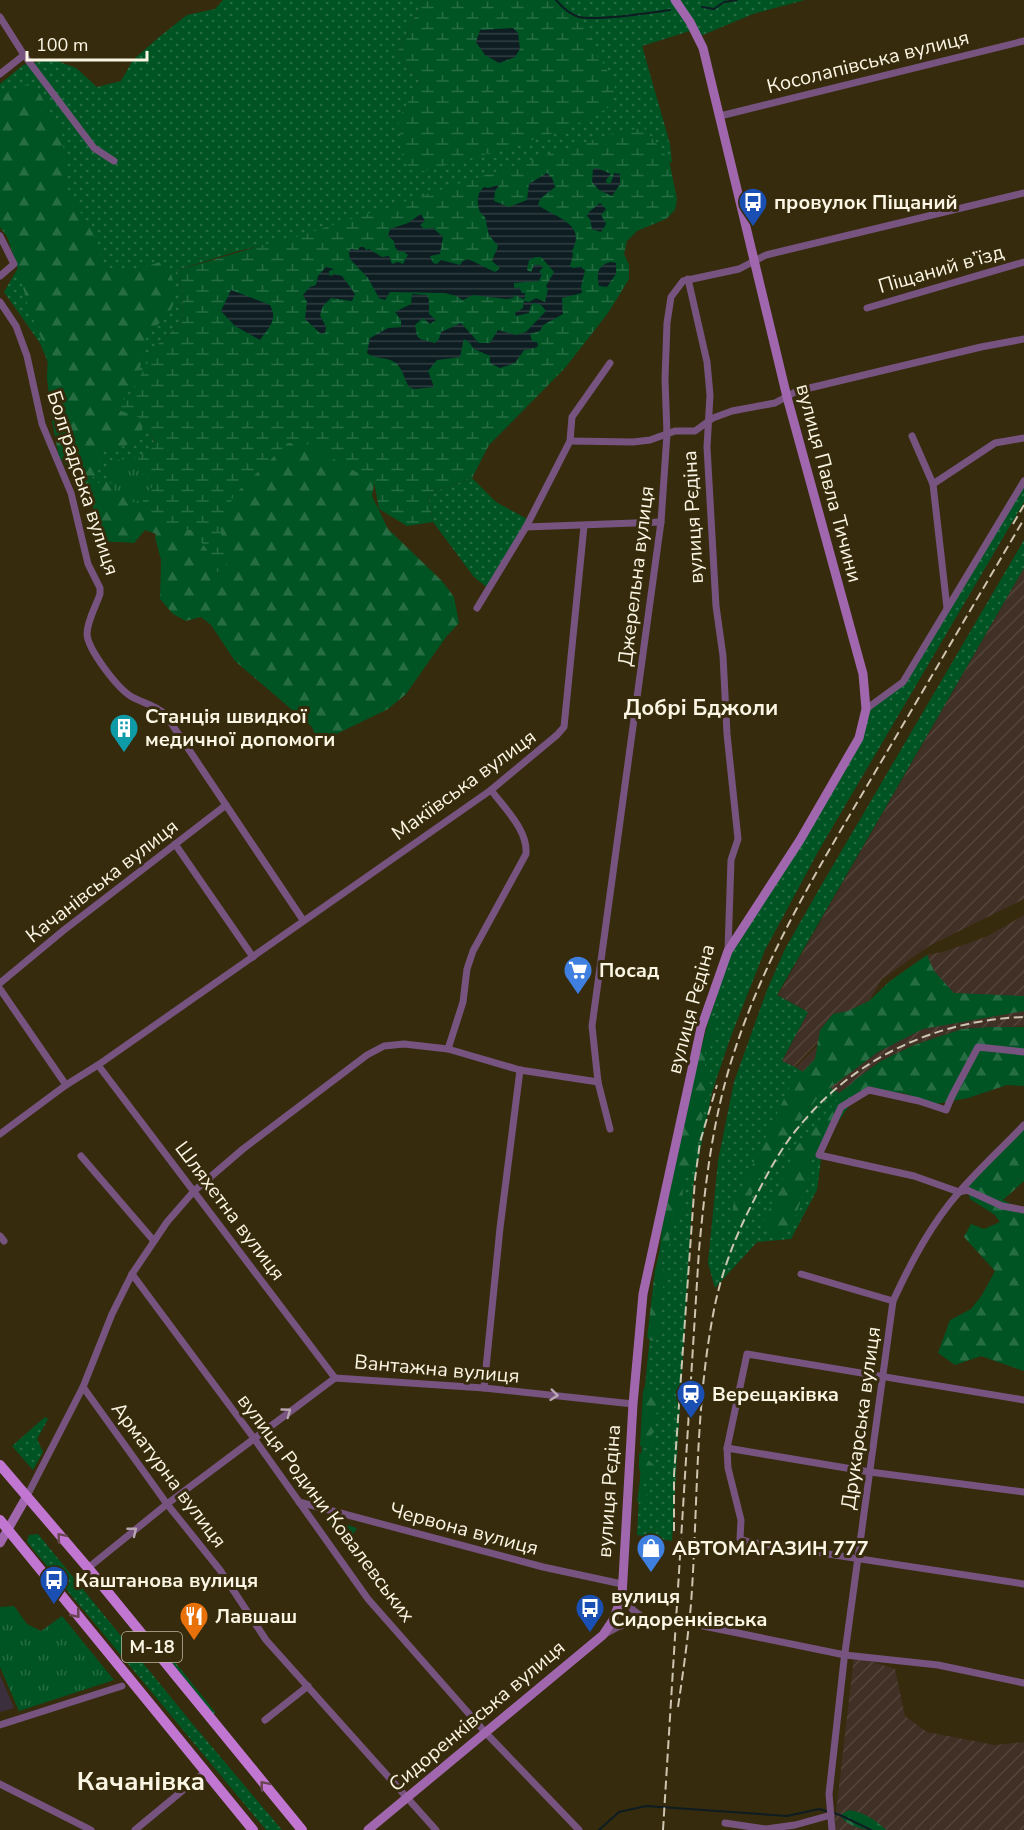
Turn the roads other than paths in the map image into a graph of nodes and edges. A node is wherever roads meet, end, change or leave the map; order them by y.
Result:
1 (675, 0) edge
2 (0, 17) edge
3 (1024, 41) edge
4 (24, 55) junction
5 (0, 74) edge
6 (720, 116) junction
7 (114, 161) dead end
8 (1024, 193) edge
9 (0, 236) edge
10 (754, 260) junction
11 (1024, 262) edge
12 (0, 276) edge
13 (688, 279) junction
14 (0, 302) edge
15 (867, 308) dead end
16 (1024, 339) edge
17 (610, 363) dead end
18 (787, 397) junction
19 (708, 422) junction
20 (668, 434) junction
21 (912, 436) dead end
22 (1024, 438) edge
23 (570, 441) junction
24 (1024, 481) edge
25 (933, 484) junction
26 (661, 522) junction
27 (584, 526) junction
28 (526, 527) junction
29 (477, 608) dead end
30 (947, 608) junction
31 (866, 709) junction
32 (491, 790) junction
33 (226, 805) junction
34 (175, 844) junction
35 (303, 920) junction
36 (728, 951) junction
37 (253, 957) junction
38 (0, 983) edge
39 (0, 989) edge
40 (448, 1049) junction
41 (1024, 1052) edge
42 (98, 1065) junction
43 (520, 1070) junction
44 (598, 1082) junction
45 (66, 1085) junction
46 (1024, 1125) edge
47 (610, 1129) dead end
48 (0, 1134) edge
49 (81, 1155) dead end
50 (194, 1191) junction
51 (959, 1192) junction
52 (1024, 1210) edge
53 (154, 1241) junction
54 (132, 1274) junction
55 (801, 1274) dead end
56 (893, 1301) junction
57 (884, 1376) junction
58 (335, 1378) junction
59 (83, 1387) junction
60 (484, 1388) junction
61 (1024, 1400) edge
62 (633, 1404) junction
63 (253, 1437) junction
64 (727, 1448) junction
65 (0, 1465) edge
66 (870, 1472) junction
67 (1024, 1492) edge
68 (27, 1496) junction
69 (299, 1502) junction
70 (167, 1504) junction
71 (4, 1524) edge
72 (0, 1543) edge
73 (858, 1560) junction
74 (88, 1569) junction
75 (622, 1584) junction
76 (1024, 1584) edge
77 (622, 1596) junction
78 (645, 1619) junction
79 (603, 1635) junction
80 (845, 1655) junction
81 (1024, 1683) edge
82 (122, 1686) dead end
83 (308, 1686) junction
84 (265, 1720) dead end
85 (0, 1725) edge
86 (485, 1732) junction
87 (205, 1772) junction
88 (0, 1784) edge
89 (406, 1798) junction
90 (831, 1815) junction
91 (725, 1823) dead end
92 (91, 1830) edge
93 (135, 1830) edge
94 (253, 1830) edge
95 (302, 1830) edge
96 (368, 1830) edge
97 (435, 1830) edge
98 (579, 1830) edge
99 (832, 1830) edge

1 - 6 main road, вулиця Павла Тичини
2 - 4 street
3 - 6 street, Косолапівська вулиця
4 - 5 street
4 - 7 street
6 - 10 main road, вулиця Павла Тичини
8 - 10 street
9 - 12 street
10 - 13 street
10 - 18 main road, вулиця Павла Тичини
11 - 15 street, Піщаний в’їзд
13 - 19 street, вулиця Рєдіна
13 - 20 street, Джерельна вулиця
14 - 33 street, Болградська вулиця
16 - 18 street
17 - 23 street
18 - 19 street
18 - 31 main road, вулиця Павла Тичини
19 - 20 street
19 - 36 street, вулиця Рєдіна
20 - 23 street
20 - 26 street, Джерельна вулиця
21 - 25 street
22 - 25 street
23 - 28 street
24 - 30 street
25 - 30 street
26 - 27 street
26 - 44 street, Джерельна вулиця
27 - 28 street
27 - 32 street, Макіївська вулиця
28 - 29 street
30 - 31 street
31 - 36 main road, вулиця Павла Тичини
32 - 35 street, Макіївська вулиця
32 - 40 street
33 - 34 street, Качанівська вулиця
33 - 35 street
34 - 37 street
34 - 38 street, Качанівська вулиця
35 - 37 street, Макіївська вулиця
36 - 62 main road, вулиця Рєдіна
37 - 42 street, Макіївська вулиця
39 - 45 street
40 - 43 street
40 - 50 street
41 - 51 street
42 - 45 street, Макіївська вулиця
42 - 50 street, Шляхетна вулиця
43 - 44 street
43 - 60 street
44 - 47 street, Джерельна вулиця
45 - 48 street, Макіївська вулиця
46 - 51 street, Друкарська вулиця
49 - 53 street
50 - 53 street
50 - 58 street, Шляхетна вулиця
51 - 52 street
51 - 56 street, Друкарська вулиця
53 - 54 street
54 - 59 street
54 - 63 street, вулиця Родини Ковалевських
55 - 56 street
56 - 57 street, Друкарська вулиця
57 - 61 street
57 - 64 street
57 - 66 street, Друкарська вулиця
58 - 60 street, Вантажна вулиця
63 -> 58 street, Вантажна вулиця
59 - 68 street
59 - 70 street, Арматурна вулиця
60 -> 62 street, Вантажна вулиця
62 - 75 main road, вулиця Рєдіна
63 - 69 street, вулиця Родини Ковалевських
63 - 70 street, Вантажна вулиця
64 - 66 street
64 - 73 street
65 - 68 main road, М-18
66 - 67 street
66 - 73 street, Друкарська вулиця
68 - 71 main road
74 -> 68 main road, М-18
69 - 75 street, Червона вулиця
69 - 86 street, вулиця Родини Ковалевських
74 -> 70 street, Вантажна вулиця
70 - 83 street, Арматурна вулиця
71 - 72 main road
71 -> 87 main road, М-18
73 - 76 street
73 - 80 street, Друкарська вулиця
95 -> 74 main road, М-18
75 - 77 main road, вулиця Рєдіна
77 - 78 street
77 - 79 main road, вулиця Рєдіна
78 - 79 street, Сидоренківська вулиця
78 - 80 street, Сидоренківська вулиця
79 - 86 main road, Сидоренківська вулиця
80 - 81 street, Сидоренківська вулиця
80 - 90 street, Друкарська вулиця
82 - 85 street
83 - 84 street
83 - 89 street, Арматурна вулиця
86 - 89 main road, Сидоренківська вулиця
86 - 98 street, вулиця Родини Ковалевських
87 - 93 street
87 - 94 main road, М-18
88 - 92 street
89 - 96 main road, Сидоренківська вулиця
89 - 97 street, Арматурна вулиця
90 - 91 street
90 - 99 street, Друкарська вулиця

